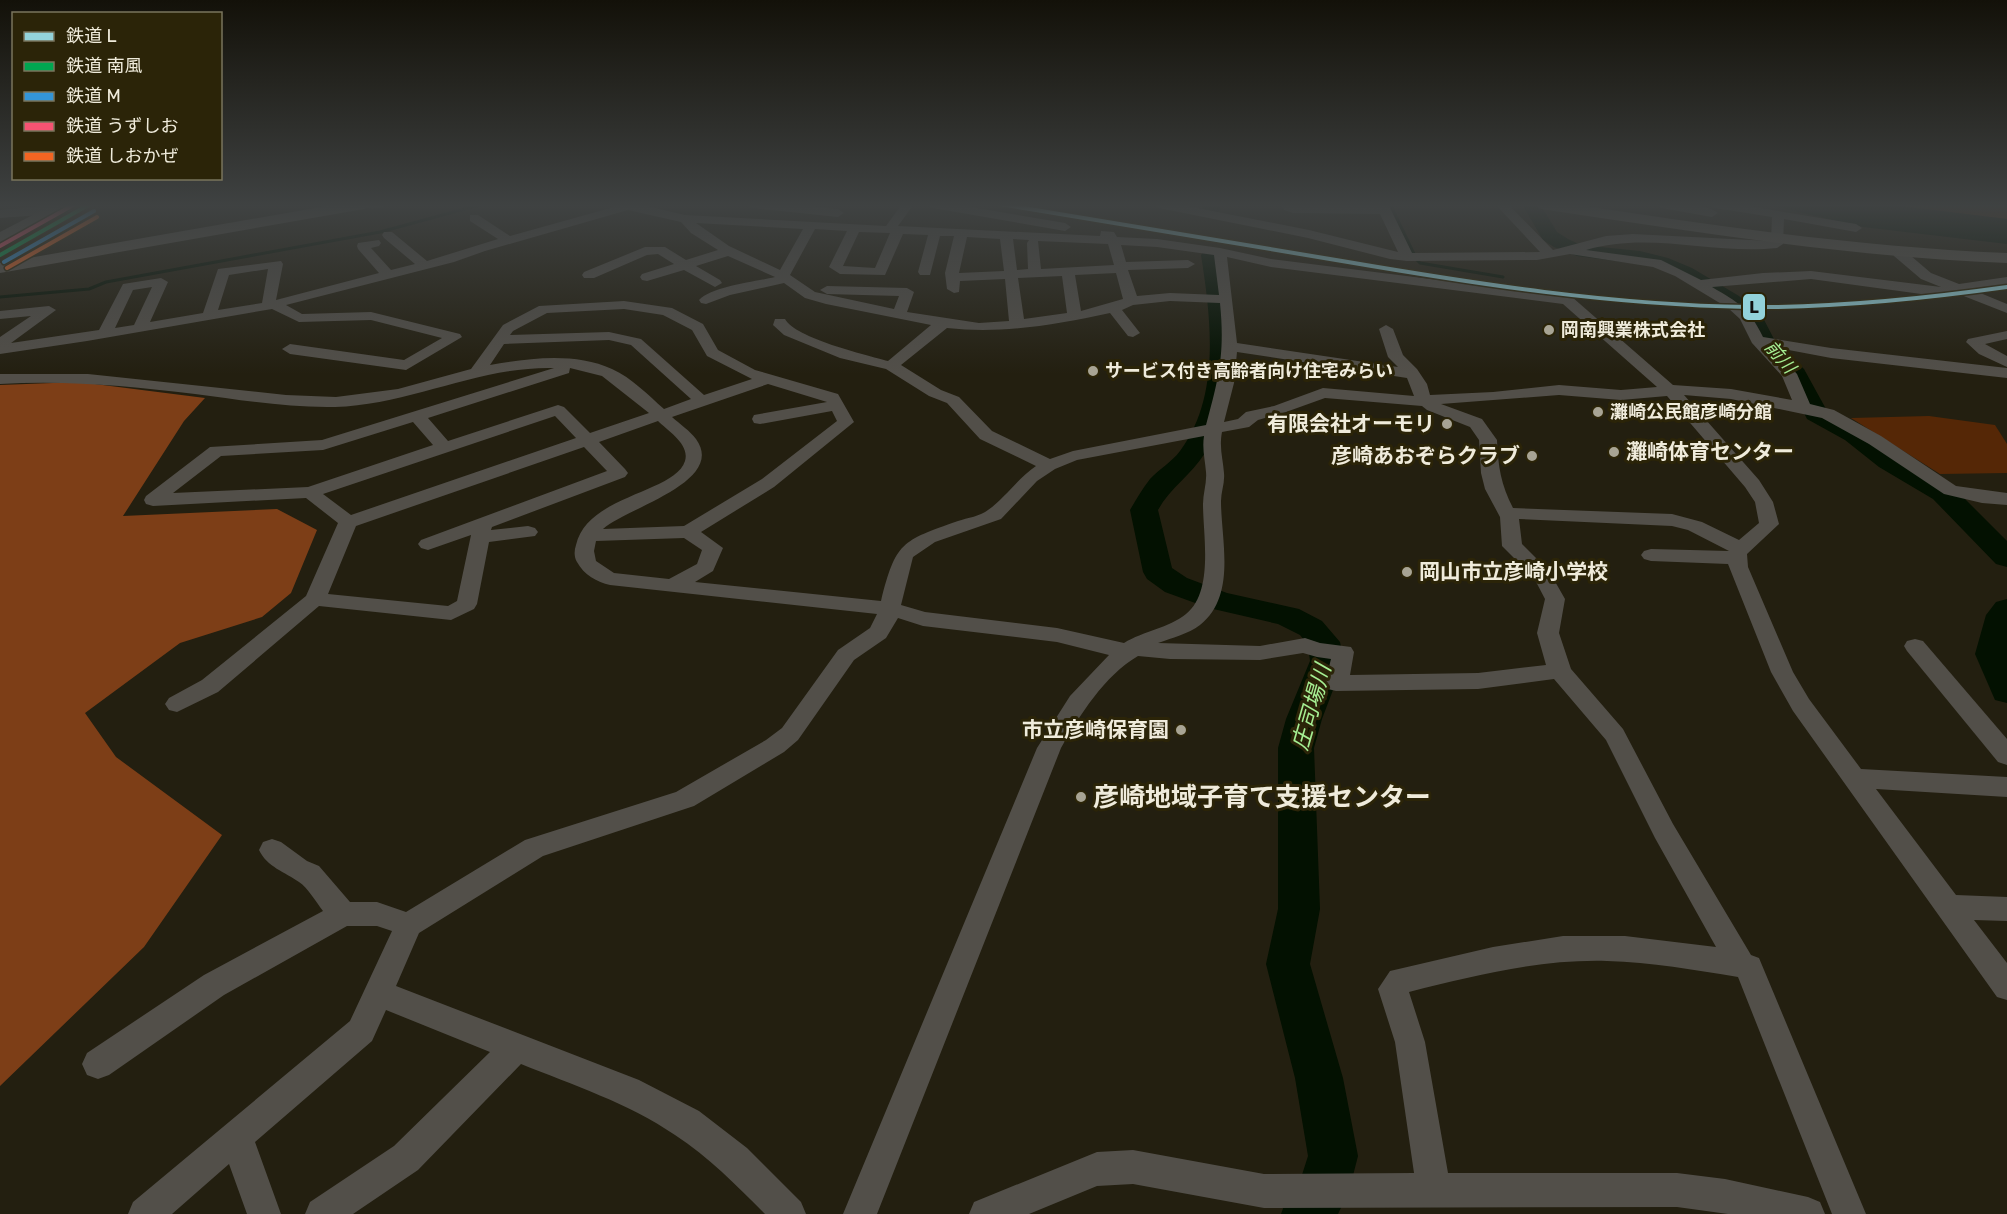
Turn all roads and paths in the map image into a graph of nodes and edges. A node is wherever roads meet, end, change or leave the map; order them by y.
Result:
1 (31, 261) edge
2 (376, 261) edge
3 (418, 261) edge
4 (441, 261) edge
5 (622, 261) edge
6 (678, 261) edge
7 (699, 261) edge
8 (749, 261) edge
9 (793, 261) edge
10 (839, 261) edge
11 (884, 261) edge
12 (928, 261) edge
13 (954, 261) edge
14 (1009, 261) edge
15 (1034, 261) edge
16 (1118, 261) edge
17 (1165, 261) edge
18 (1221, 261) edge
19 (1260, 261) edge
20 (1403, 261) edge
21 (1649, 261) edge
22 (1908, 261) edge
23 (1166, 264) junction
24 (1188, 264) dead end
25 (686, 265) junction
26 (0, 266) edge
27 (424, 266) junction
28 (1120, 267) junction
29 (925, 272) dead end
30 (1068, 272) junction
31 (1035, 273) junction
32 (387, 274) junction
33 (589, 275) dead end
34 (1011, 275) junction
35 (647, 277) dead end
36 (784, 278) junction
37 (2007, 281) edge
38 (716, 283) dead end
39 (1173, 283) dead end
40 (1703, 284) junction
41 (1957, 289) junction
42 (800, 290) junction
43 (1489, 290) junction
44 (1178, 298) junction
45 (1227, 299) junction
46 (706, 300) dead end
47 (1131, 301) junction
48 (271, 306) junction
49 (1113, 308) junction
50 (2007, 309) edge
51 (0, 315) edge
52 (899, 315) junction
53 (209, 316) junction
54 (1075, 316) junction
55 (780, 322) dead end
56 (944, 323) junction
57 (1017, 325) junction
58 (140, 328) junction
59 (1386, 329) dead end
60 (1133, 333) dead end
61 (105, 334) junction
62 (2007, 335) edge
63 (499, 340) junction
64 (1762, 340) junction
65 (0, 344) edge
66 (1229, 346) junction
67 (0, 349) edge
68 (290, 349) dead end
69 (2007, 362) edge
70 (578, 365) junction
71 (891, 366) junction
72 (478, 371) junction
73 (2007, 373) edge
74 (1412, 374) junction
75 (769, 378) junction
76 (0, 379) edge
77 (1670, 390) junction
78 (1426, 400) junction
79 (702, 401) junction
80 (837, 405) junction
81 (1811, 409) junction
82 (659, 415) junction
83 (417, 416) junction
84 (760, 419) dead end
85 (1214, 427) junction
86 (588, 440) junction
87 (445, 448) junction
88 (1050, 465) junction
89 (310, 492) junction
90 (561, 494) junction
91 (2007, 499) edge
92 (575, 509) dead end
93 (1507, 513) junction
94 (348, 522) junction
95 (482, 530) junction
96 (528, 532) dead end
97 (688, 532) junction
98 (589, 535) junction
99 (428, 544) dead end
100 (1739, 553) junction
101 (1651, 555) dead end
102 (672, 586) junction
103 (315, 599) junction
104 (891, 609) junction
105 (1915, 646) dead end
106 (1132, 650) junction
107 (1560, 671) junction
108 (177, 704) dead end
109 (2007, 756) edge
110 (1855, 778) junction
111 (2007, 787) edge
112 (272, 850) dead end
113 (1950, 907) junction
114 (2007, 909) edge
115 (344, 914) junction
116 (409, 926) junction
117 (1741, 964) junction
118 (2007, 987) edge
119 (378, 993) junction
120 (516, 1047) junction
121 (98, 1064) dead end
122 (236, 1137) junction
123 (1434, 1192) junction
124 (145, 1214) edge
125 (264, 1214) edge
126 (322, 1214) edge
127 (789, 1214) edge
128 (860, 1214) edge
129 (986, 1214) edge
130 (1808, 1214) edge
131 (1849, 1214) edge

1 - 26 main road
2 - 32 street
3 - 27 street
4 - 27 street
5 - 33 street
6 - 25 street
7 - 25 street
8 - 36 street
9 - 36 street
10 - 11 street
12 - 29 street
13 - 34 street
14 - 34 street
15 - 31 street
16 - 28 street
17 - 23 street
18 - 45 street
19 - 43 street
20 - 43 street
21 - 40 street
22 - 41 street
23 - 24 street
23 - 28 street
25 - 35 street
25 - 38 street
27 - 32 street
28 - 30 street
28 - 47 street
30 - 31 street
30 - 54 street
31 - 34 street
32 - 48 street
34 - 57 street
36 - 42 street
36 - 46 street
37 - 41 street
39 - 44 street
40 - 41 street
40 - 64 street
41 - 50 street
42 - 52 street
42 - 52 street
43 - 77 street
44 - 45 street
44 - 47 street
45 - 66 street
47 - 49 street
48 - 53 street
48 - 53 street
48 - 68 street
49 - 54 street
49 - 60 street
51 - 65 street
52 - 56 street
53 - 58 street
54 - 57 street
55 - 71 street
56 - 57 street
56 - 71 street
58 - 61 street
58 - 61 street
59 - 74 street
61 - 67 street
62 - 69 street
63 - 72 street
63 - 75 street
63 - 79 street
64 - 73 street
64 - 81 street
66 - 74 street
66 - 85 street
70 - 72 street
70 - 82 street
70 - 83 street
71 - 88 street
72 - 76 street
74 - 78 street
75 - 79 street
75 - 80 street
77 - 78 street
77 - 81 street
77 - 100 street
78 - 85 street
78 - 93 street
79 - 82 street
80 - 84 street
80 - 97 street
81 - 91 street
82 - 86 street
82 - 98 street
83 - 87 street
83 - 89 street
85 - 88 street
85 - 106 street
86 - 87 street
86 - 90 street
86 - 94 street
87 - 89 street
88 - 104 street
89 - 94 street
90 - 92 street
90 - 95 street
93 - 100 street
93 - 107 street
94 - 103 street
95 - 96 street
95 - 99 street
95 - 103 street
97 - 98 street
97 - 102 street
98 - 102 street
100 - 101 street
100 - 110 street
102 - 104 street
103 - 108 street
104 - 106 street
104 - 116 street
105 - 109 street
106 - 107 street
106 - 128 street
107 - 117 street
110 - 111 street
110 - 113 street
112 - 115 street
113 - 114 street
113 - 118 street
115 - 116 street
115 - 121 street
116 - 119 street
117 - 123 street
117 - 131 street
119 - 120 street
119 - 122 street
120 - 126 street
120 - 127 street
122 - 124 street
122 - 125 street
123 - 129 street
123 - 130 street

